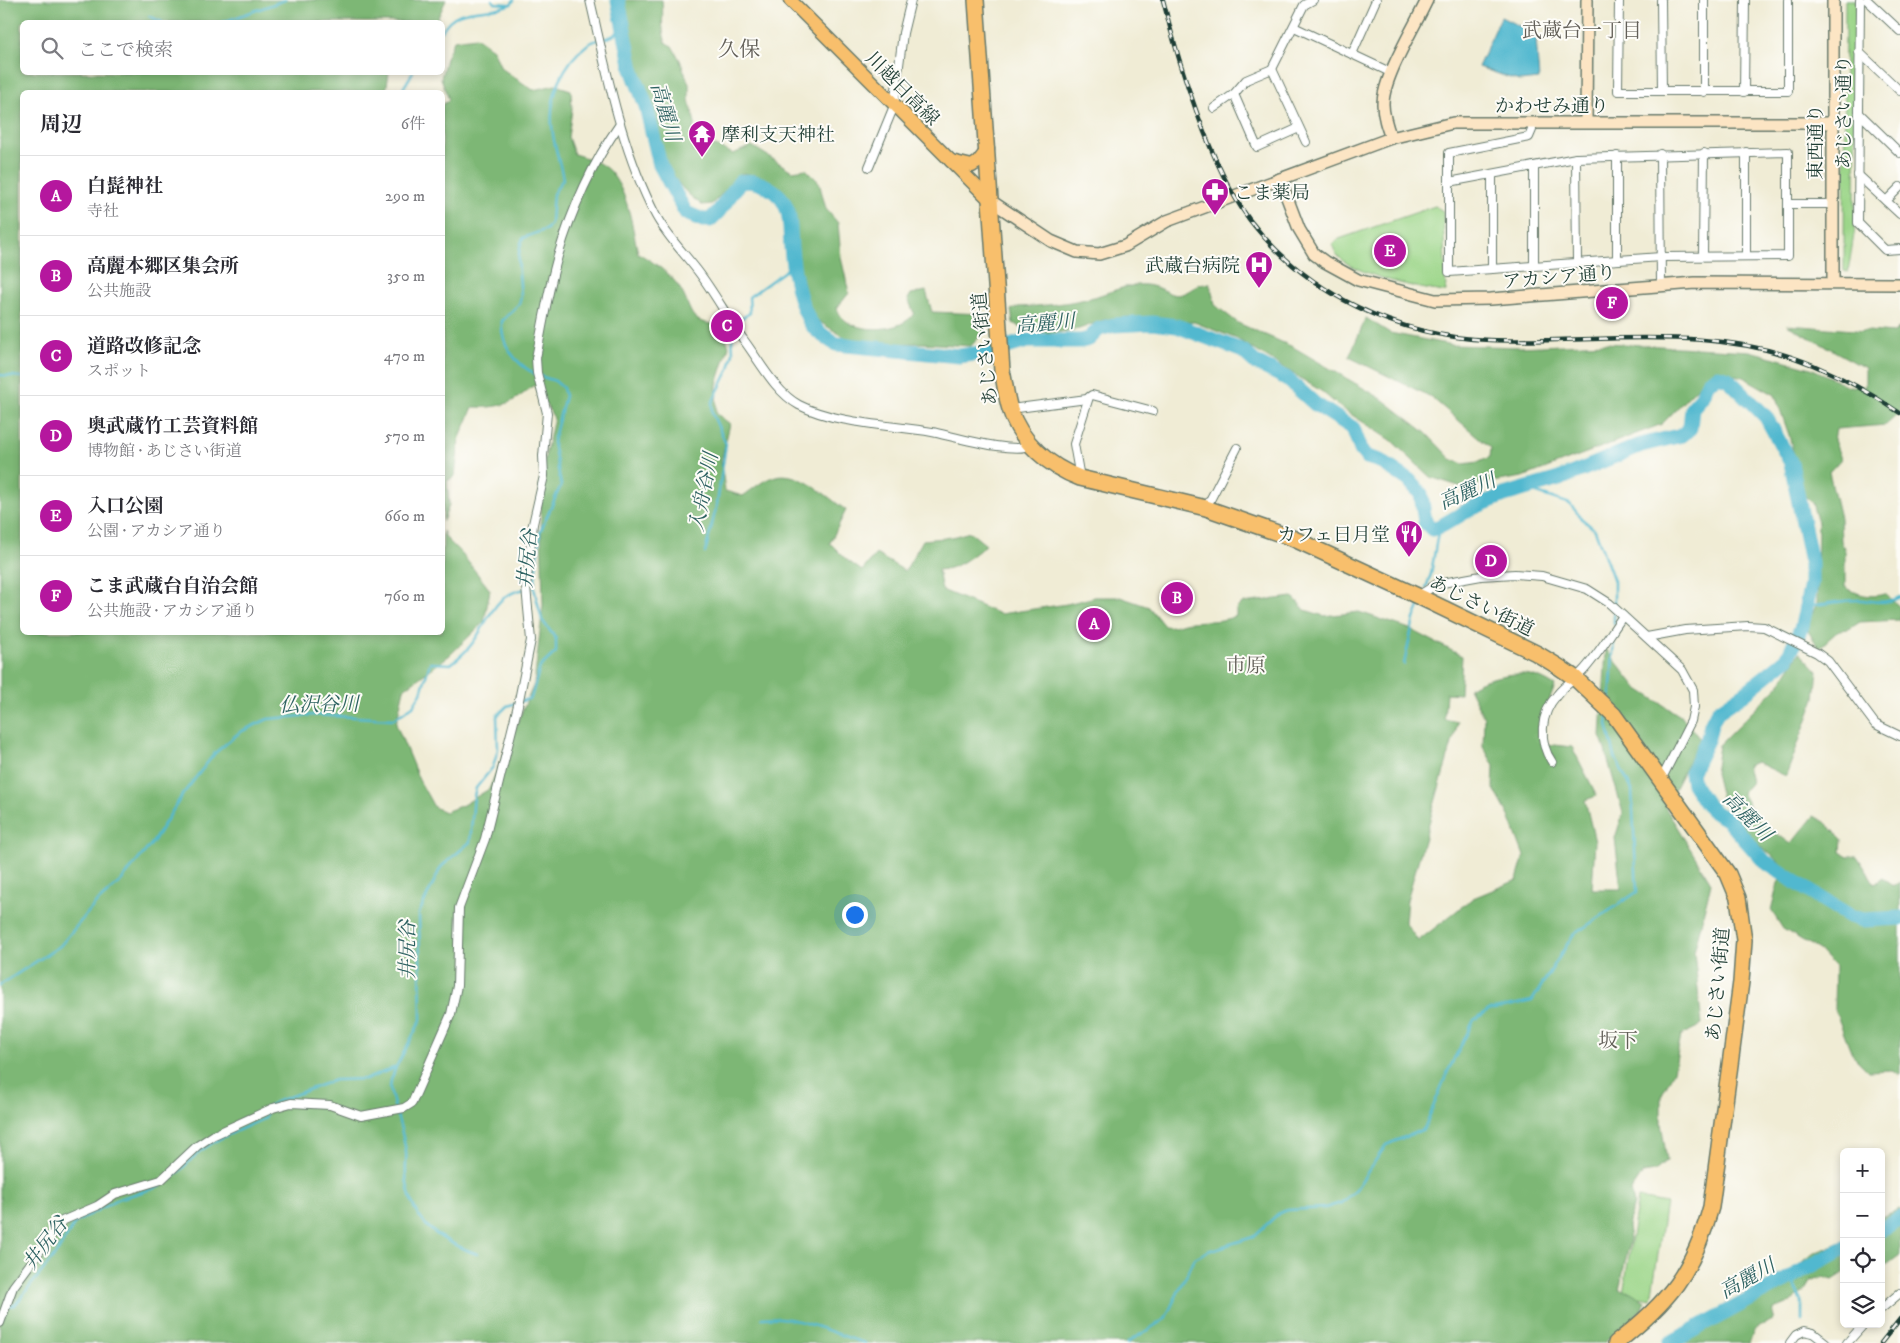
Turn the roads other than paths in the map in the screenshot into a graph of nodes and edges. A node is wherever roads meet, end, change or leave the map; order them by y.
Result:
1 (590, 0) edge
2 (790, 0) edge
3 (911, 0) edge
4 (976, 0) edge
5 (1313, 0) edge
6 (1376, 0) edge
7 (1427, 0) edge
8 (1587, 0) edge
9 (1619, 0) edge
10 (1661, 0) edge
11 (1704, 0) edge
12 (1746, 0) edge
13 (1788, 0) edge
14 (1833, 0) edge
15 (1860, 0) edge
16 (1867, 0) edge
17 (1294, 27) junction
18 (1900, 31) edge
19 (1859, 52) junction
20 (1352, 54) junction
21 (1272, 69) junction
22 (1392, 73) junction
23 (1662, 91) junction
24 (1900, 91) edge
25 (1704, 92) junction
26 (1744, 92) junction
27 (1234, 94) junction
28 (894, 106) junction
29 (1214, 108) dead end
30 (1859, 114) junction
31 (1586, 122) junction
32 (1833, 123) junction
33 (620, 124) junction
34 (1532, 124) junction
35 (1299, 128) junction
36 (1391, 138) junction
37 (1306, 142) dead end
38 (988, 149) junction
39 (1746, 152) junction
40 (1660, 154) junction
41 (1704, 154) junction
42 (1900, 154) edge
43 (1617, 156) junction
44 (1576, 158) junction
45 (949, 160) junction
46 (1534, 166) junction
47 (869, 167) dead end
48 (1492, 174) junction
49 (1858, 175) junction
50 (1280, 179) junction
51 (1449, 182) junction
52 (1900, 187) edge
53 (991, 201) junction
54 (1886, 201) junction
55 (1788, 204) junction
56 (1833, 204) junction
57 (1900, 214) edge
58 (1900, 249) edge
59 (1703, 256) junction
60 (1746, 256) junction
61 (1661, 257) junction
62 (1617, 259) junction
63 (1577, 262) junction
64 (1534, 265) junction
65 (1492, 269) junction
66 (1833, 283) junction
67 (1900, 284) edge
68 (1661, 286) junction
69 (1088, 399) junction
70 (1010, 409) junction
71 (1153, 412) dead end
72 (1031, 445) junction
73 (1237, 448) dead end
74 (1080, 478) junction
75 (1206, 508) junction
76 (1421, 597) junction
77 (1624, 616) junction
78 (1647, 637) junction
79 (1575, 678) junction
80 (1900, 736) edge
81 (1552, 762) dead end
82 (1661, 780) junction
83 (1900, 1293) edge
84 (1885, 1305) edge
85 (0, 1323) edge
86 (1860, 1328) edge
87 (1616, 1343) edge
88 (1790, 1343) edge
89 (1826, 1343) edge
90 (1847, 1343) edge

1 - 33 street
2 - 28 main road, 川越日高線
3 - 28 street
4 - 38 highway, あじさい街道
5 - 17 street
6 - 20 street
7 - 22 street
8 - 31 street
9 - 23 street
10 - 23 street
11 - 25 street
12 - 26 street
13 - 26 street
14 - 32 street, 東西通り
15 - 19 street, あじさい通り
16 - 18 street
17 - 20 street
17 - 21 street
19 - 24 street
19 - 30 street, あじさい通り
20 - 22 street
21 - 27 street
21 - 35 street
22 - 36 street
23 - 25 street
25 - 26 street
27 - 29 street
27 - 35 street
28 - 45 main road, 川越日高線
28 - 47 street
30 - 42 street
30 - 49 street, あじさい通り
31 - 32 street, かわせみ通り
31 - 34 street, かわせみ通り
32 - 56 street, 東西通り
33 - 72 street
33 - 85 street
34 - 36 street, かわせみ通り
34 - 51 street
35 - 37 street
36 - 50 street, かわせみ通り
38 - 45 main road
38 - 53 highway, あじさい街道
39 - 41 street
39 - 55 street
39 - 60 street
40 - 41 street
40 - 43 street
40 - 61 street
41 - 59 street
43 - 44 street
43 - 62 street
44 - 46 street
44 - 63 street
45 - 53 main road, 川越日高線
46 - 48 street
46 - 64 street
48 - 51 street
48 - 65 street
49 - 54 street
49 - 58 street, あじさい通り
50 - 53 street, かわせみ通り
50 - 68 street, アカシア通り
51 - 65 street
52 - 54 street
53 - 70 highway, あじさい街道
54 - 57 street
55 - 56 street
55 - 60 street
56 - 66 street, 東西通り
59 - 60 street
59 - 61 street
61 - 62 street
61 - 68 street
62 - 63 street
63 - 64 street
64 - 65 street
66 - 67 street, アカシア通り
66 - 68 street, アカシア通り
69 - 70 street
69 - 71 street
69 - 74 street
70 - 72 highway, あじさい街道
72 - 74 highway, あじさい街道
73 - 75 street
74 - 75 highway, あじさい街道
75 - 76 highway, あじさい街道
76 - 77 street
76 - 79 highway, あじさい街道
77 - 78 street
77 - 79 street
78 - 80 street
78 - 82 street
79 - 81 street
79 - 82 highway, あじさい街道
82 - 87 highway, あじさい街道
83 - 84 street
86 - 90 street
88 - 89 street

